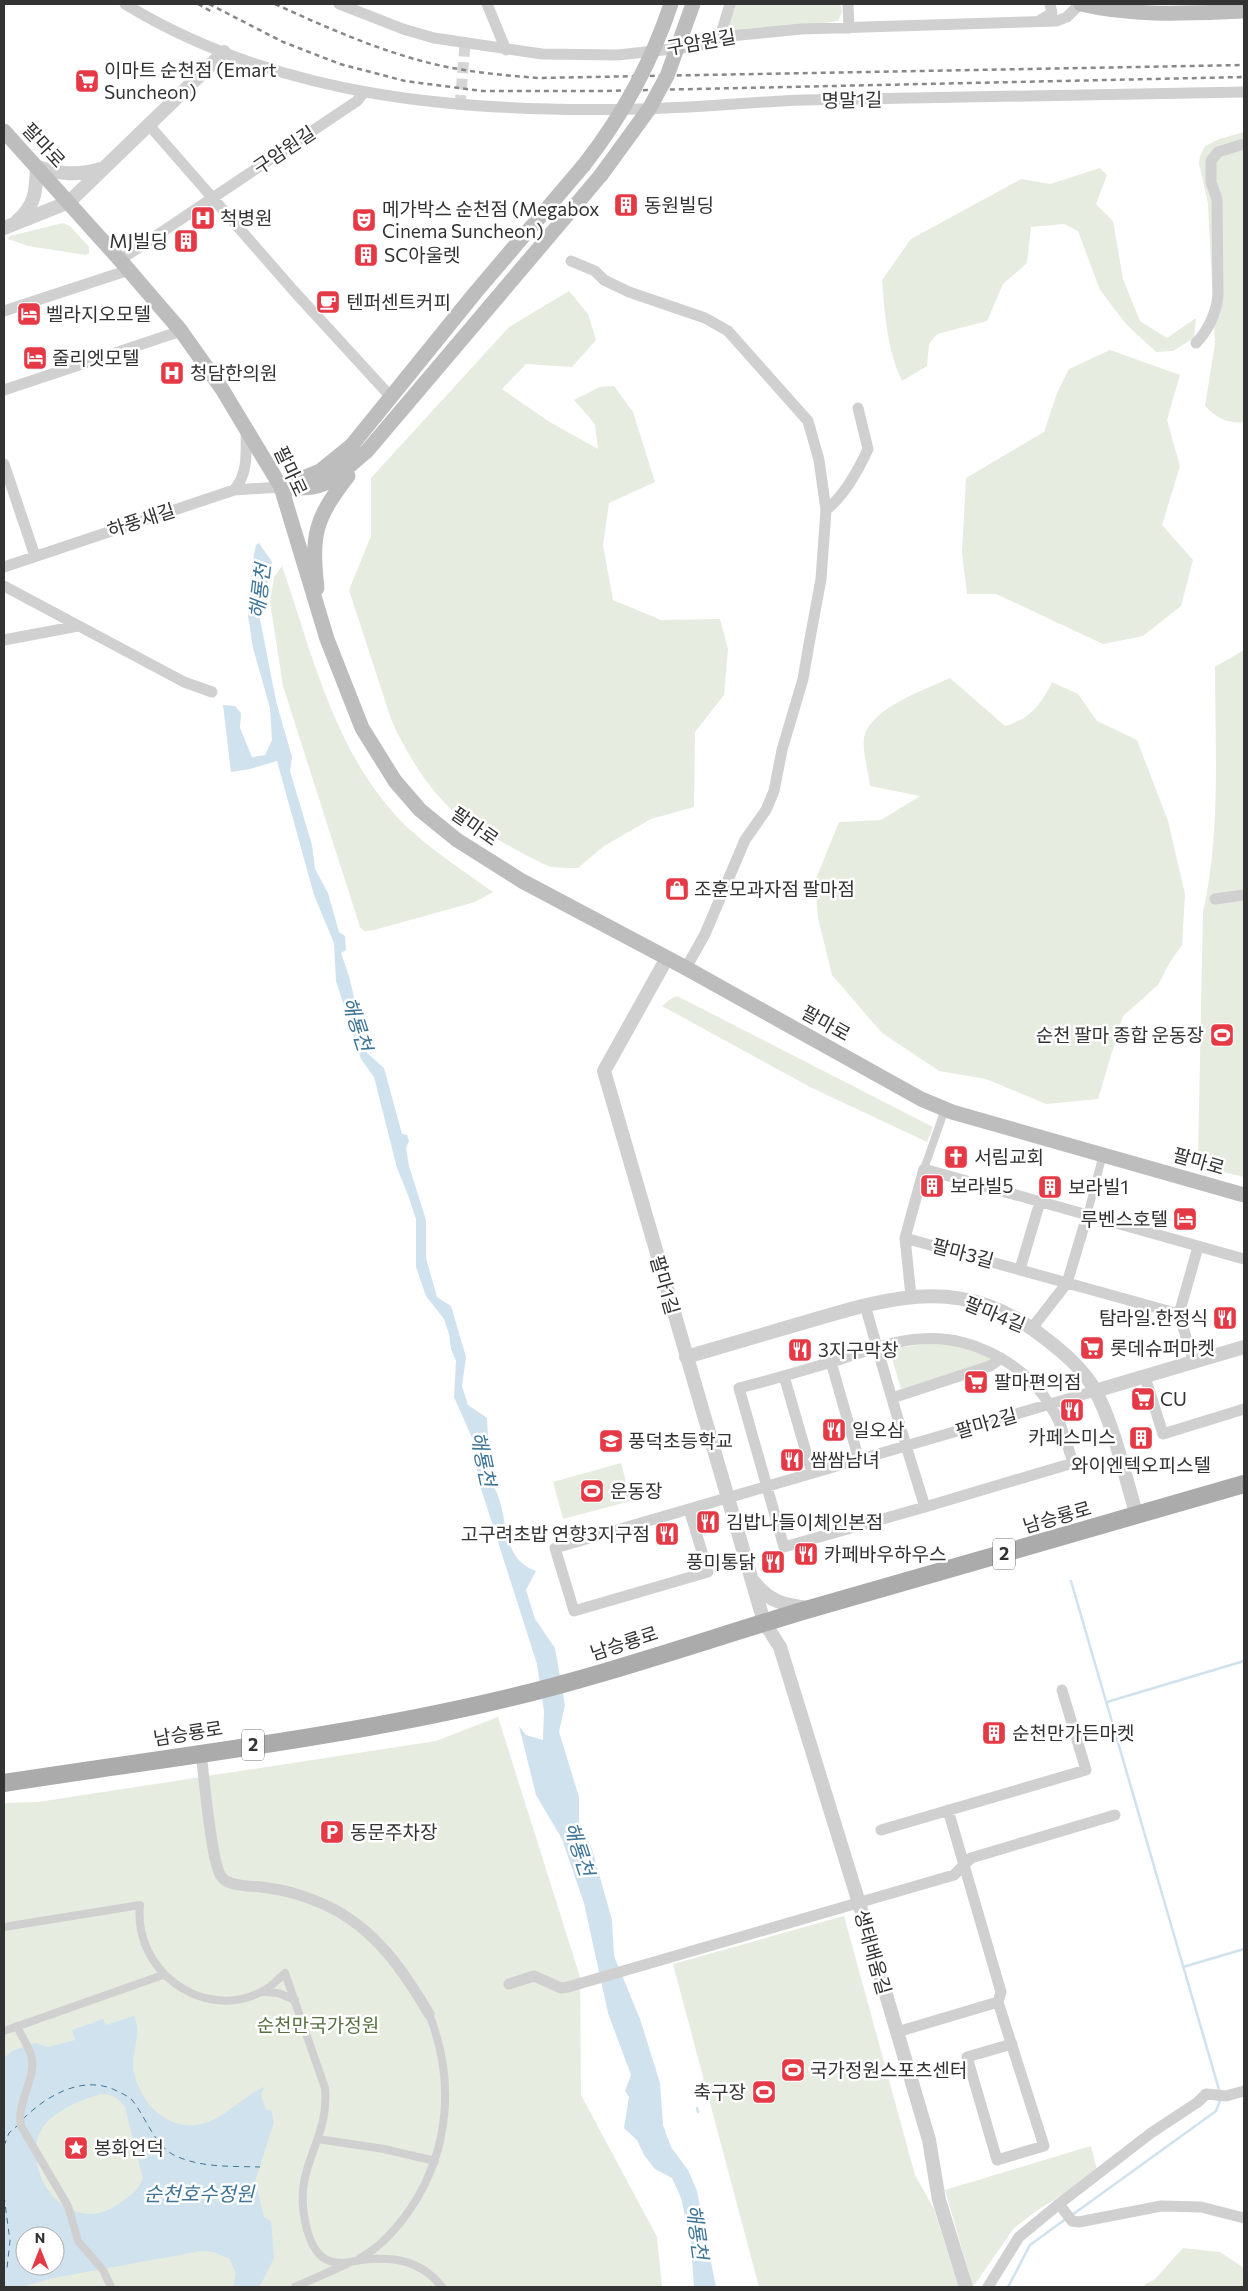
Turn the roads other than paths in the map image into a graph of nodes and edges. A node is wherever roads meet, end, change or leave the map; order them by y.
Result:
1 (125, 4) edge
2 (339, 4) edge
3 (488, 4) edge
4 (671, 4) edge
5 (693, 4) edge
6 (730, 4) edge
7 (848, 4) edge
8 (1050, 4) edge
9 (1080, 4) edge
10 (1244, 11) edge
11 (1037, 22) junction
12 (848, 28) junction
13 (720, 37) junction
14 (506, 50) junction
15 (224, 52) junction
16 (364, 92) junction
17 (1244, 92) edge
18 (148, 124) junction
19 (4, 131) edge
20 (1244, 144) edge
21 (37, 166) junction
22 (103, 168) junction
23 (212, 198) junction
24 (69, 202) junction
25 (8, 227) edge
26 (571, 261) dead end
27 (125, 265) junction
28 (4, 311) edge
29 (181, 331) junction
30 (1196, 343) dead end
31 (4, 390) edge
32 (391, 397) junction
33 (858, 408) dead end
34 (246, 428) junction
35 (367, 452) junction
36 (4, 464) edge
37 (280, 487) junction
38 (234, 490) junction
39 (826, 510) junction
40 (35, 556) junction
41 (4, 567) edge
42 (4, 586) edge
43 (322, 622) junction
44 (78, 626) junction
45 (4, 640) edge
46 (212, 692) dead end
47 (1244, 896) edge
48 (1215, 899) dead end
49 (667, 958) junction
50 (686, 968) junction
51 (945, 1109) junction
52 (1104, 1154) junction
53 (924, 1169) junction
54 (1244, 1195) edge
55 (1040, 1202) junction
56 (1087, 1216) junction
57 (905, 1238) junction
58 (1198, 1247) junction
59 (1244, 1260) edge
60 (1020, 1269) junction
61 (1067, 1283) junction
62 (911, 1296) junction
63 (865, 1305) junction
64 (1179, 1314) junction
65 (1032, 1328) junction
66 (1244, 1347) edge
67 (877, 1348) junction
68 (686, 1358) junction
69 (1001, 1358) junction
70 (831, 1362) junction
71 (1194, 1363) junction
72 (784, 1376) junction
73 (1145, 1377) junction
74 (1095, 1391) junction
75 (892, 1398) junction
76 (1050, 1405) junction
77 (1244, 1409) edge
78 (906, 1446) junction
79 (859, 1460) junction
80 (812, 1473) junction
81 (1244, 1484) edge
82 (767, 1487) junction
83 (727, 1498) junction
84 (925, 1507) junction
85 (689, 1509) junction
86 (1137, 1516) junction
87 (751, 1578) junction
88 (812, 1608) junction
89 (764, 1622) junction
90 (1062, 1690) dead end
91 (201, 1753) junction
92 (4, 1783) edge
93 (948, 1810) junction
94 (1115, 1815) dead end
95 (880, 1830) dead end
96 (964, 1865) junction
97 (859, 1903) junction
98 (4, 1927) edge
99 (163, 1975) junction
100 (509, 1984) dead end
101 (262, 1992) junction
102 (295, 2000) junction
103 (998, 2002) junction
104 (429, 2014) joint
105 (17, 2026) junction
106 (4, 2031) edge
107 (897, 2032) junction
108 (1013, 2048) junction
109 (1244, 2091) edge
110 (318, 2139) junction
111 (435, 2161) junction
112 (1060, 2207) junction
113 (1244, 2218) edge
114 (353, 2261) junction
115 (111, 2287) edge
116 (295, 2287) edge
117 (442, 2287) edge
118 (966, 2287) edge
119 (988, 2287) edge

1 - 15 street
2 - 14 street, 구암원길
3 - 14 street
4 - 32 main road, bridge
5 - 35 main road, bridge
6 - 13 street
7 - 12 street
8 - 11 street
9 - 10 main road
9 - 11 street, 구암원길
11 - 12 street, 구암원길
12 - 13 street, 구암원길
13 - 14 street, 구암원길
15 - 16 street
15 - 18 street
16 - 17 street, 명말1길
16 - 23 street, 구암원길
18 - 22 street
18 - 23 street
19 - 21 main road, 팔마로
20 - 30 street
21 - 22 street
21 - 24 main road, 팔마로
21 - 25 street
22 - 24 street
23 - 27 street, 구암원길
23 - 32 street
24 - 25 street
24 - 27 main road, 팔마로
26 - 39 street
27 - 28 street, 구암원길
27 - 29 main road, 팔마로
29 - 31 street
29 - 34 main road, 팔마로
32 - 37 main road
33 - 39 street
34 - 37 main road, 팔마로
34 - 38 street
35 - 37 main road
35 - 43 main road
36 - 40 street
37 - 38 street, 하풍새길
37 - 43 main road, 팔마로
38 - 40 street, 하풍새길
39 - 50 street
40 - 41 street, 하풍새길
42 - 44 street
43 - 49 main road, 팔마로
44 - 45 street
44 - 46 street
47 - 48 street
49 - 50 main road, 팔마로
49 - 68 street, 팔마1길
50 - 51 main road, 팔마로
51 - 52 main road, 팔마로
51 - 53 street
52 - 54 main road, 팔마로
52 - 56 street
53 - 55 street
53 - 57 street
55 - 56 street
55 - 60 street, 팔마3길
56 - 58 street
56 - 61 street
57 - 60 street, 팔마3길
57 - 62 street
58 - 59 street
58 - 64 street
60 - 61 street, 팔마3길
61 - 64 street, 팔마3길
61 - 65 street
62 - 63 street, 팔마4길
62 - 65 street, 팔마4길
63 - 67 street
63 - 68 street, 팔마4길
64 - 71 street
65 - 74 street, 팔마4길
66 - 71 street, 팔마2길
67 - 69 street
67 - 70 street
67 - 75 street
68 - 83 street, 팔마1길
69 - 75 street
69 - 76 street
70 - 72 street
70 - 79 street
71 - 73 street, 팔마2길
72 - 80 street
72 - 82 street
73 - 74 street, 팔마2길
73 - 77 street
74 - 76 street, 팔마2길
74 - 86 street, 팔마4길
75 - 78 street
76 - 78 street, 팔마2길
76 - 84 street
78 - 79 street, 팔마2길
78 - 84 street
79 - 80 street, 팔마2길
80 - 82 street, 팔마2길
81 - 86 main road, 남승룡로 / 2
82 - 83 street, 팔마2길
82 - 84 street
83 - 85 street, 팔마2길
83 - 87 street, 팔마1길
85 - 85 street, 팔마2길
86 - 88 main road, 남승룡로 / 2
87 - 88 street
87 - 89 street, 팔마1길
88 - 89 main road, 남승룡로 / 2
89 - 91 main road, 남승룡로 / 2
89 - 97 street, 생태배움길
90 - 93 street
91 - 92 main road, 남승룡로 / 2
91 - 104 street
93 - 95 street
93 - 96 street
94 - 96 street
96 - 97 street
96 - 103 street
97 - 100 street
97 - 107 street, 생태배움길
98 - 99 street
99 - 101 street
99 - 105 street
101 - 102 street
101 - 102 street
102 - 110 street
103 - 107 street
103 - 108 street
104 - 111 street
105 - 106 street
105 - 115 street
107 - 118 street, 생태배움길
108 - 108 street
109 - 112 street
110 - 111 street
110 - 114 street
111 - 114 street
112 - 113 street
112 - 119 street
114 - 116 street
114 - 117 street

